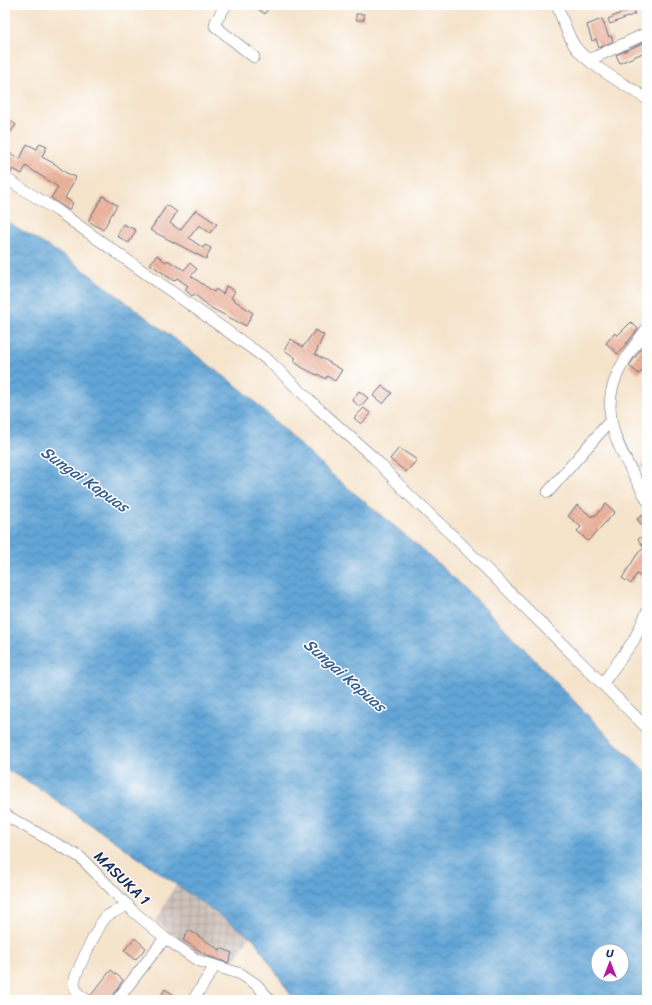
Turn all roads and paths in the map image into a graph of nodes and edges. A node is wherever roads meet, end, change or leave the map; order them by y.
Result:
1 (226, 5) edge
2 (557, 5) edge
3 (647, 33) edge
4 (254, 57) dead end
5 (589, 60) junction
6 (647, 99) edge
7 (5, 178) edge
8 (647, 328) edge
9 (610, 422) junction
10 (548, 492) dead end
11 (647, 500) edge
12 (647, 612) edge
13 (603, 683) junction
14 (647, 728) edge
15 (5, 815) edge
16 (124, 901) junction
17 (165, 938) junction
18 (215, 966) junction
19 (82, 999) edge
20 (117, 1000) edge
21 (193, 1000) edge
22 (270, 1000) edge

1 - 4 street
2 - 5 street
3 - 5 street
5 - 6 street
7 - 13 street
8 - 9 street
9 - 10 street
9 - 11 street
12 - 13 street
13 - 14 street
15 - 16 street, MASUKA 1
16 - 17 street, MASUKA 1
16 - 19 street
17 - 18 street, MASUKA 1
17 - 20 street
18 - 21 street
18 - 22 street, MASUKA 1

